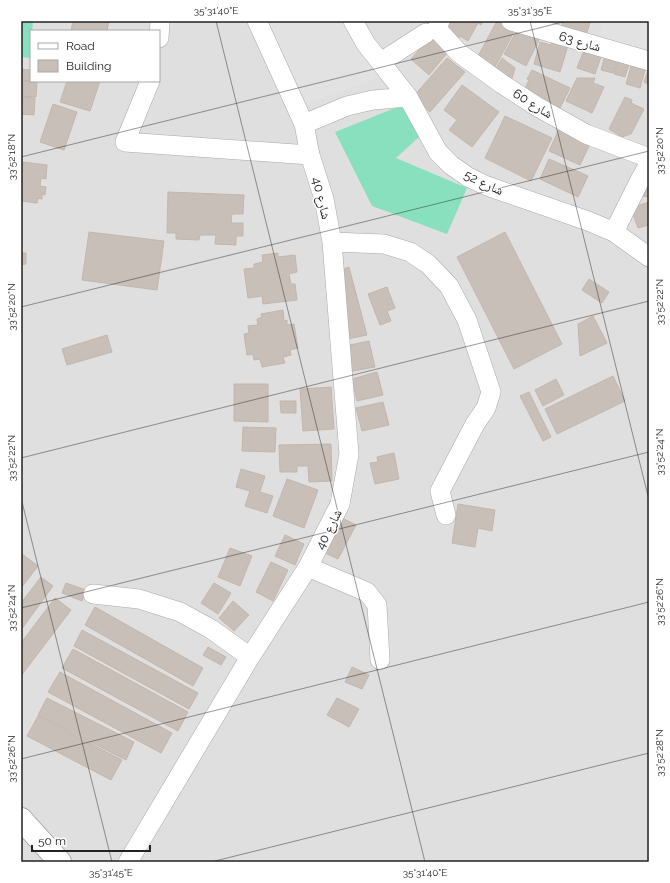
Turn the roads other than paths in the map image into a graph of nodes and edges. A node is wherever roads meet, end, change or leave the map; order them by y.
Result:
1 (257, 21) edge
2 (353, 21) edge
3 (516, 22) edge
4 (433, 27) edge
5 (649, 61) edge
6 (381, 62) junction
7 (150, 82) edge
8 (408, 97) junction
9 (304, 124) junction
10 (310, 155) junction
11 (649, 158) edge
12 (649, 164) edge
13 (614, 232) junction
14 (332, 242) junction
15 (649, 257) edge
16 (446, 515) dead end
17 (308, 567) junction
18 (93, 594) dead end
19 (250, 657) junction
20 (380, 660) dead end
21 (21, 819) edge
22 (60, 862) edge
23 (128, 862) edge

1 - 9 street, شارع 40
2 - 6 street, شارع 52
3 - 5 street, شارع 63
4 - 6 street
4 - 11 street, شارع 60
6 - 8 street, شارع 52
7 - 10 street
8 - 9 street
8 - 13 street, شارع 52
9 - 10 street, شارع 40
10 - 14 street, شارع 40
12 - 13 street
13 - 15 street, شارع 52
14 - 16 street
14 - 17 street, شارع 40
17 - 19 street, شارع 40
17 - 20 street
18 - 19 street
19 - 23 street, شارع 40
21 - 22 street

